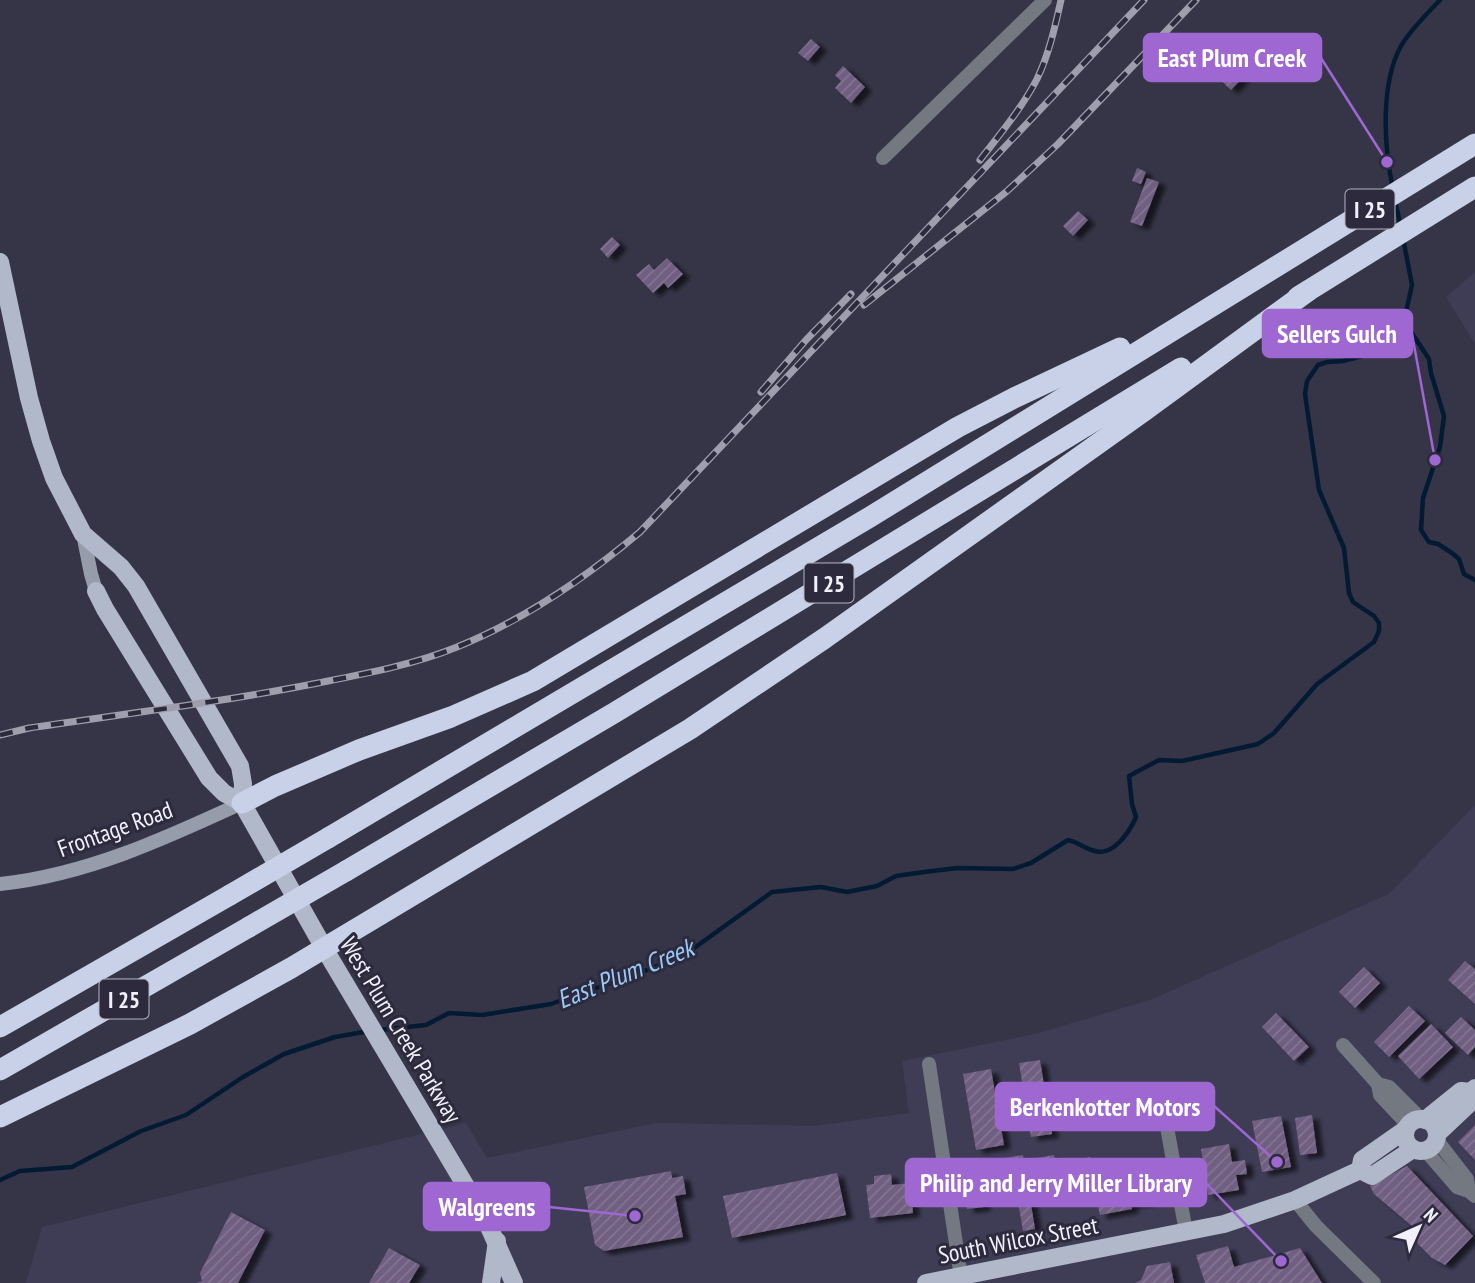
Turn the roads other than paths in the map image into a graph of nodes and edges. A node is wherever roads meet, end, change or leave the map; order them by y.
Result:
1 (1045, 0) edge
2 (1475, 144) edge
3 (883, 158) dead end
4 (1475, 187) edge
5 (0, 262) edge
6 (1308, 291) junction
7 (1226, 297) junction
8 (83, 534) junction
9 (96, 591) joint
10 (242, 803) junction
11 (0, 884) edge
12 (324, 948) junction
13 (0, 1027) edge
14 (1343, 1045) dead end
15 (929, 1064) dead end
16 (0, 1070) edge
17 (1473, 1090) edge
18 (1166, 1116) dead end
19 (0, 1117) edge
20 (1421, 1133) junction
21 (1472, 1194) edge
22 (1294, 1200) junction
23 (1186, 1232) junction
24 (497, 1241) junction
25 (961, 1277) junction
26 (491, 1283) edge
27 (514, 1283) edge
28 (926, 1283) edge
29 (1374, 1283) edge

1 - 3 street
2 - 7 highway, I 25
4 - 6 highway, I 25
5 - 8 main road, West Plum Creek Parkway
6 - 12 highway
6 - 16 highway, I 25, bridge
7 - 10 highway
7 - 13 highway, I 25, bridge
8 - 9 main road, West Plum Creek Parkway
8 - 10 main road, West Plum Creek Parkway
9 - 10 main road, West Plum Creek Parkway
10 - 11 main road, Frontage Road
10 - 12 main road, West Plum Creek Parkway
12 - 19 highway
12 - 24 main road, West Plum Creek Parkway
14 - 20 street
15 - 25 street
17 - 20 main road
18 - 23 street
20 - 21 street
20 - 22 main road, South Wilcox Street
22 - 23 main road, South Wilcox Street
22 - 29 street
23 - 25 main road, South Wilcox Street
24 - 26 main road
24 - 27 main road, West Plum Creek Parkway
25 - 28 main road, South Wilcox Street

